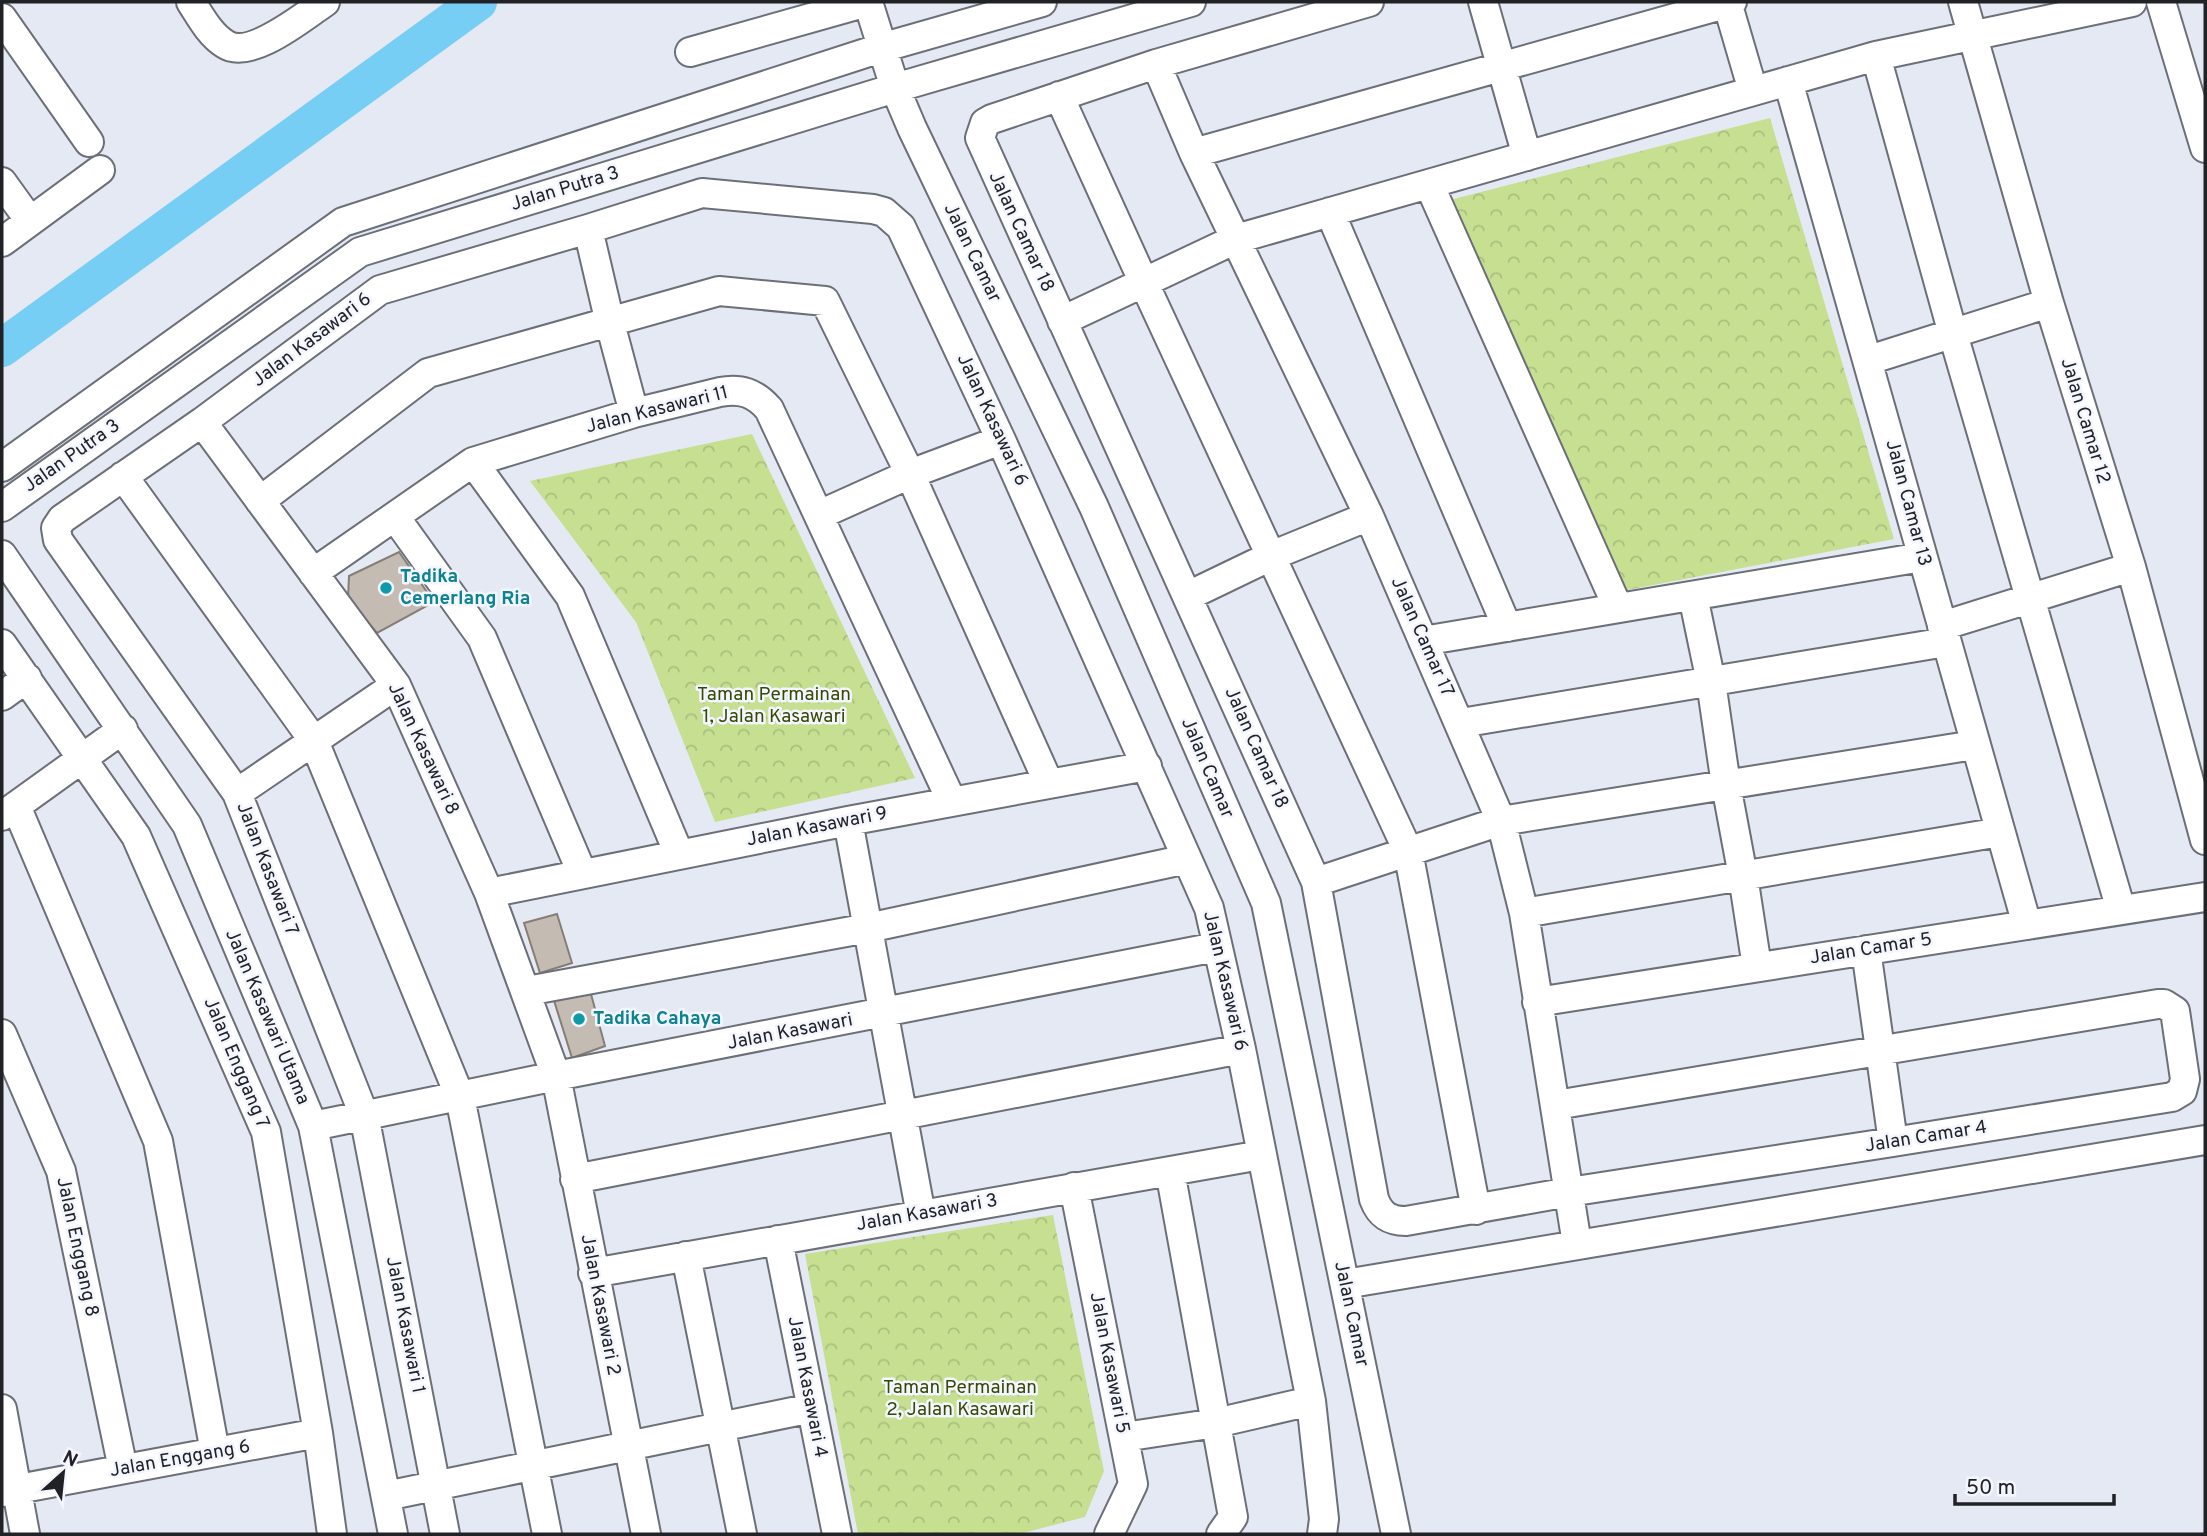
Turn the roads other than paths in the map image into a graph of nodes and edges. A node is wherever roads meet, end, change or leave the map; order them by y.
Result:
1 (191, 2) edge
2 (324, 2) edge
3 (867, 2) edge
4 (1042, 2) edge
5 (1191, 2) edge
6 (1369, 2) edge
7 (1483, 2) edge
8 (1729, 2) edge
9 (1964, 2) edge
10 (2132, 2) edge
11 (2161, 2) edge
12 (2, 18) edge
13 (1973, 36) junction
14 (881, 48) junction
15 (690, 52) dead end
16 (1876, 56) junction
17 (1156, 64) junction
18 (1500, 67) junction
19 (1788, 81) junction
20 (894, 88) junction
21 (1753, 91) junction
22 (1059, 96) junction
23 (89, 142) dead end
24 (2205, 148) edge
25 (1194, 153) junction
26 (1527, 156) junction
27 (100, 170) dead end
28 (2, 182) edge
29 (1429, 184) junction
30 (1330, 212) junction
31 (30, 221) junction
32 (588, 229) junction
33 (1236, 239) junction
34 (2, 242) edge
35 (1144, 283) junction
36 (2049, 303) junction
37 (1062, 321) junction
38 (610, 323) junction
39 (1953, 334) junction
40 (1869, 360) junction
41 (634, 413) junction
42 (202, 422) junction
43 (1002, 440) junction
44 (473, 462) junction
45 (2, 467) edge
46 (909, 474) junction
47 (122, 476) junction
48 (260, 500) junction
49 (2, 507) edge
50 (819, 515) junction
51 (1368, 516) junction
52 (395, 517) junction
53 (58, 541) joint
54 (2, 555) edge
55 (1271, 556) junction
56 (1922, 557) junction
57 (2130, 567) junction
58 (313, 573) junction
59 (1188, 596) junction
60 (1693, 596) junction
61 (2031, 598) junction
62 (1618, 608) junction
63 (1507, 627) junction
64 (1944, 634) junction
65 (1423, 642) junction
66 (2, 644) edge
67 (27, 678) junction
68 (1711, 682) junction
69 (396, 685) junction
70 (2, 696) edge
71 (1461, 723) junction
72 (123, 729) junction
73 (314, 741) junction
74 (1974, 745) junction
75 (82, 758) junction
76 (1147, 766) junction
77 (1049, 784) junction
78 (1726, 785) junction
79 (237, 793) junction
80 (952, 802) junction
81 (9, 811) edge
82 (848, 821) junction
83 (1502, 821) junction
84 (2000, 832) junction
85 (2205, 840) edge
86 (1408, 851) junction
87 (679, 854) junction
88 (1187, 859) junction
89 (582, 873) junction
90 (1744, 876) junction
91 (1316, 882) junction
92 (489, 893) junction
93 (2205, 897) edge
94 (2121, 911) junction
95 (1524, 913) junction
96 (2027, 925) junction
97 (868, 928) junction
98 (1216, 947) junction
99 (1866, 950) junction
100 (1757, 967) junction
101 (527, 991) junction
102 (1537, 1002) junction
103 (884, 1014) junction
104 (2, 1034) edge
105 (1241, 1049) junction
106 (1880, 1051) junction
107 (556, 1076) junction
108 (460, 1097) junction
109 (1556, 1105) junction
110 (902, 1114) junction
111 (364, 1115) junction
112 (313, 1126) junction
113 (2205, 1140) edge
114 (1893, 1142) junction
115 (1261, 1154) junction
116 (1170, 1171) junction
117 (575, 1179) junction
118 (1074, 1187) junction
119 (1569, 1192) junction
120 (1476, 1210) junction
121 (921, 1215) junction
122 (778, 1240) junction
123 (1577, 1244) junction
124 (686, 1256) junction
125 (593, 1273) junction
126 (1345, 1284) junction
127 (1311, 1401) junction
128 (811, 1408) junction
129 (2, 1409) edge
130 (1216, 1423) junction
131 (722, 1427) junction
132 (318, 1433) junction
133 (1124, 1437) junction
134 (629, 1446) junction
135 (215, 1452) junction
136 (535, 1465) junction
137 (123, 1469) junction
138 (436, 1485) junction
139 (8, 1490) edge
140 (386, 1496) junction
141 (25, 1534) edge
142 (332, 1534) edge
143 (393, 1534) edge
144 (445, 1534) edge
145 (547, 1534) edge
146 (646, 1534) edge
147 (743, 1534) edge
148 (837, 1534) edge
149 (1109, 1534) edge
150 (1221, 1534) edge
151 (1322, 1534) edge
152 (1396, 1534) edge

1 - 2 street
3 - 14 street, Jalan Camar
3 - 15 street
4 - 14 street, Jalan Putra 3
5 - 20 street, Jalan Putra 3
6 - 17 street
7 - 18 street
8 - 18 street
8 - 21 street
9 - 13 street, Jalan Camar 12
10 - 13 street
11 - 24 street
12 - 23 street
13 - 16 street
13 - 36 street, Jalan Camar 12
14 - 20 street, Jalan Camar
14 - 45 street, Jalan Putra 3
16 - 19 street
16 - 39 street
17 - 22 street
17 - 25 street, Jalan Camar 17
18 - 25 street
18 - 26 street
19 - 21 street
19 - 40 street, Jalan Camar 13
20 - 49 street, Jalan Putra 3
20 - 126 street, Jalan Camar
21 - 26 street
22 - 35 street
22 - 37 street, Jalan Camar 18
25 - 33 street, Jalan Camar 17
26 - 29 street
27 - 31 street
28 - 31 street
29 - 30 street
29 - 62 street
30 - 33 street
30 - 63 street
31 - 34 street
32 - 38 street
32 - 42 street, Jalan Kasawari 6
32 - 43 street, Jalan Kasawari 6
33 - 35 street
33 - 51 street, Jalan Camar 17
35 - 37 street
35 - 55 street
36 - 39 street
36 - 57 street, Jalan Camar 12
37 - 59 street, Jalan Camar 18
38 - 41 street
38 - 46 street
38 - 48 street
39 - 40 street
39 - 61 street
40 - 56 street, Jalan Camar 13
41 - 44 street, Jalan Kasawari 11
41 - 50 street, Jalan Kasawari 11
42 - 47 street, Jalan Kasawari 6
42 - 48 street, Jalan Kasawari 8
43 - 46 street
43 - 76 street, Jalan Kasawari 6
44 - 52 street, Jalan Kasawari 11
44 - 87 street
46 - 50 street
46 - 77 street
47 - 53 street, Jalan Kasawari 6
47 - 73 street
48 - 58 street, Jalan Kasawari 8
50 - 80 street, Jalan Kasawari 11
51 - 55 street
51 - 65 street, Jalan Camar 17
52 - 58 street, Jalan Kasawari 11
52 - 89 street
53 - 79 street, Jalan Kasawari 7
54 - 72 street, Jalan Kasawari Utama
55 - 59 street
55 - 86 street
56 - 60 street
56 - 64 street, Jalan Camar 13
57 - 61 street
57 - 85 street, Jalan Camar 12
58 - 69 street, Jalan Kasawari 8
59 - 91 street, Jalan Camar 18
60 - 62 street
60 - 68 street
61 - 64 street
61 - 94 street
62 - 63 street
63 - 65 street
64 - 68 street
64 - 74 street, Jalan Camar 13
65 - 71 street, Jalan Camar 17
66 - 67 street, Jalan Enggang 7
67 - 70 street
67 - 75 street, Jalan Enggang 7
68 - 71 street
68 - 78 street
69 - 73 street
69 - 92 street, Jalan Kasawari 8
71 - 83 street, Jalan Camar 17
72 - 75 street
72 - 112 street, Jalan Kasawari Utama
73 - 79 street
73 - 108 street
74 - 78 street
74 - 84 street, Jalan Camar 13
75 - 81 street
75 - 132 street, Jalan Enggang 7
76 - 77 street, Jalan Kasawari 9
76 - 88 street, Jalan Kasawari 6
77 - 80 street, Jalan Kasawari 9
78 - 83 street
78 - 90 street
79 - 111 street, Jalan Kasawari 7
80 - 82 street, Jalan Kasawari 9
81 - 135 street
82 - 87 street, Jalan Kasawari 9
82 - 97 street
83 - 86 street
83 - 95 street, Jalan Camar 17
84 - 90 street
84 - 96 street, Jalan Camar 13
86 - 91 street
86 - 120 street
87 - 89 street, Jalan Kasawari 9
88 - 97 street
88 - 98 street, Jalan Kasawari 6
89 - 92 street, Jalan Kasawari 9
90 - 95 street
90 - 100 street
91 - 120 street, Jalan Camar 18
92 - 101 street, Jalan Kasawari 8
93 - 94 street, Jalan Camar 5
94 - 96 street, Jalan Camar 5
95 - 102 street, Jalan Camar 17
96 - 99 street, Jalan Camar 5
97 - 101 street
97 - 103 street
98 - 103 street, Jalan Kasawari
98 - 105 street, Jalan Kasawari 6
99 - 100 street, Jalan Camar 5
99 - 106 street
100 - 102 street, Jalan Camar 5
101 - 107 street, Jalan Kasawari 8
102 - 109 street, Jalan Camar 17
103 - 107 street, Jalan Kasawari
103 - 110 street
104 - 137 street, Jalan Enggang 8
105 - 110 street
105 - 115 street, Jalan Kasawari 6
106 - 109 street
106 - 114 street
106 - 114 street, Jalan Camar 4
107 - 108 street, Jalan Kasawari
107 - 117 street, Jalan Kasawari 2
108 - 111 street, Jalan Kasawari
108 - 136 street
109 - 119 street, Jalan Camar 17
110 - 117 street
110 - 121 street
111 - 112 street, Jalan Kasawari
111 - 138 street, Jalan Kasawari 1
112 - 140 street, Jalan Kasawari Utama
113 - 123 street
114 - 119 street, Jalan Camar 4
115 - 116 street, Jalan Kasawari 3
115 - 127 street, Jalan Kasawari 6
116 - 118 street, Jalan Kasawari 3
116 - 130 street
117 - 125 street, Jalan Kasawari 2
118 - 121 street, Jalan Kasawari 3
118 - 133 street, Jalan Kasawari 5
119 - 120 street, Jalan Camar 18
119 - 123 street, Jalan Camar 17
121 - 122 street, Jalan Kasawari 3
122 - 124 street, Jalan Kasawari 3
122 - 128 street, Jalan Kasawari 4
123 - 126 street
124 - 125 street, Jalan Kasawari 3
124 - 131 street
125 - 134 street, Jalan Kasawari 2
126 - 152 street, Jalan Camar
127 - 130 street
127 - 151 street, Jalan Kasawari 6
128 - 131 street
128 - 148 street, Jalan Kasawari 4
129 - 139 street
130 - 133 street
130 - 150 street
131 - 134 street
131 - 147 street
132 - 135 street, Jalan Enggang 6
132 - 142 street, Jalan Enggang 7
133 - 149 street, Jalan Kasawari 5
134 - 136 street
134 - 146 street, Jalan Kasawari 2
135 - 137 street, Jalan Enggang 6
136 - 138 street
136 - 145 street
137 - 139 street, Jalan Enggang 6
138 - 140 street
138 - 144 street, Jalan Kasawari 1
139 - 141 street
140 - 143 street, Jalan Kasawari Utama

